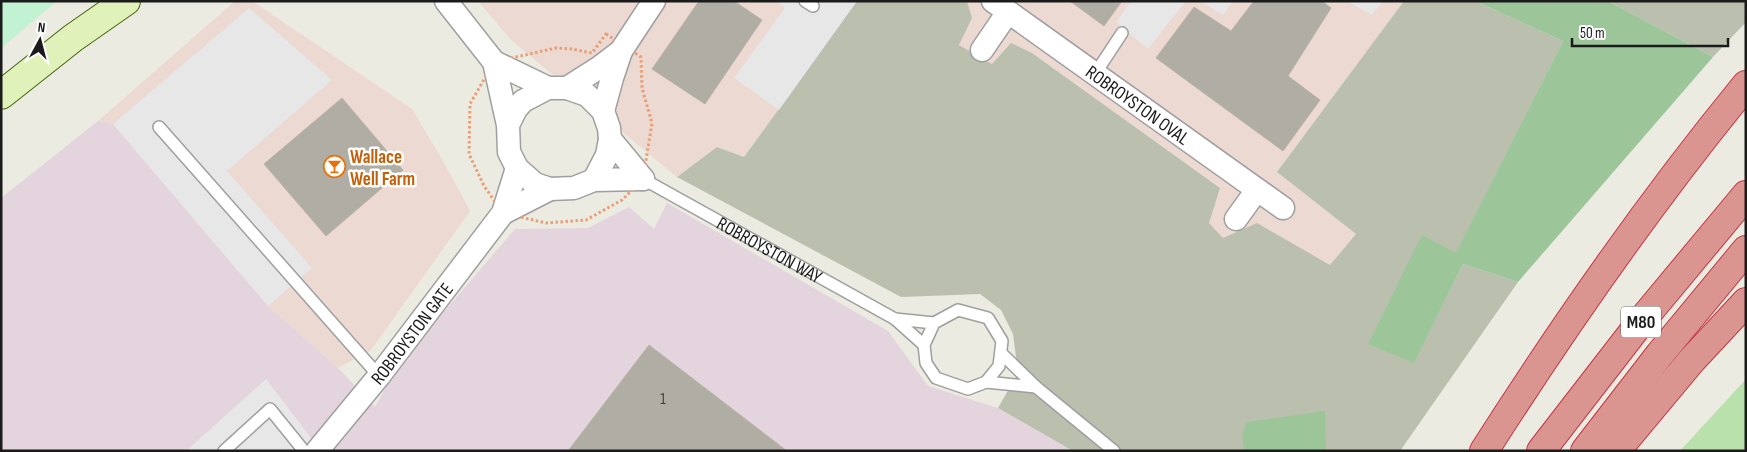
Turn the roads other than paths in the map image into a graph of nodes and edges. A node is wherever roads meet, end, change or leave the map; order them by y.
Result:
1 (126, 1) edge
2 (446, 1) edge
3 (654, 1) edge
4 (1001, 7) edge
5 (1122, 33) dead end
6 (623, 49) junction
7 (982, 50) dead end
8 (494, 62) junction
9 (1095, 74) junction
10 (1746, 85) edge
11 (558, 88) junction
12 (1, 95) edge
13 (603, 111) junction
14 (508, 125) junction
15 (159, 127) dead end
16 (610, 140) junction
17 (517, 168) junction
18 (643, 179) junction
19 (594, 180) junction
20 (550, 189) junction
21 (1257, 190) junction
22 (1746, 195) edge
23 (1282, 208) dead end
24 (503, 214) junction
25 (1236, 220) dead end
26 (1746, 250) edge
27 (1746, 302) edge
28 (895, 319) junction
29 (934, 323) junction
30 (924, 345) junction
31 (1001, 353) junction
32 (379, 376) junction
33 (986, 382) junction
34 (1036, 387) junction
35 (224, 451) edge
36 (304, 451) edge
37 (317, 451) edge
38 (1114, 451) edge
39 (1484, 451) edge
40 (1541, 451) edge
41 (1585, 451) edge
42 (1616, 451) edge

1 - 12 main road
2 - 8 street
3 - 6 street
4 - 7 street
4 - 9 street, ROBROYSTON OVAL
5 - 9 lane
6 - 11 street
6 - 13 street
8 - 11 street
8 - 14 street
9 - 21 street, ROBROYSTON OVAL
10 - 39 highway
11 - 13 street
11 - 14 street
13 - 16 street
14 - 17 street
15 - 32 lane
16 - 18 street
16 - 19 street
17 - 20 street
17 - 24 street
18 - 19 street
18 - 28 lane, ROBROYSTON WAY
19 - 20 street
20 - 24 street
21 - 23 street, ROBROYSTON OVAL
21 - 25 street
22 - 40 highway, M80
24 - 32 street, ROBROYSTON GATE
26 - 41 highway, M80
27 - 42 highway
28 - 29 lane, ROBROYSTON WAY
28 - 30 lane, ROBROYSTON WAY
29 - 30 lane
29 - 31 lane
30 - 33 lane
31 - 33 lane
31 - 34 lane
32 - 37 street, ROBROYSTON GATE
33 - 34 lane
34 - 38 lane
35 - 36 lane

